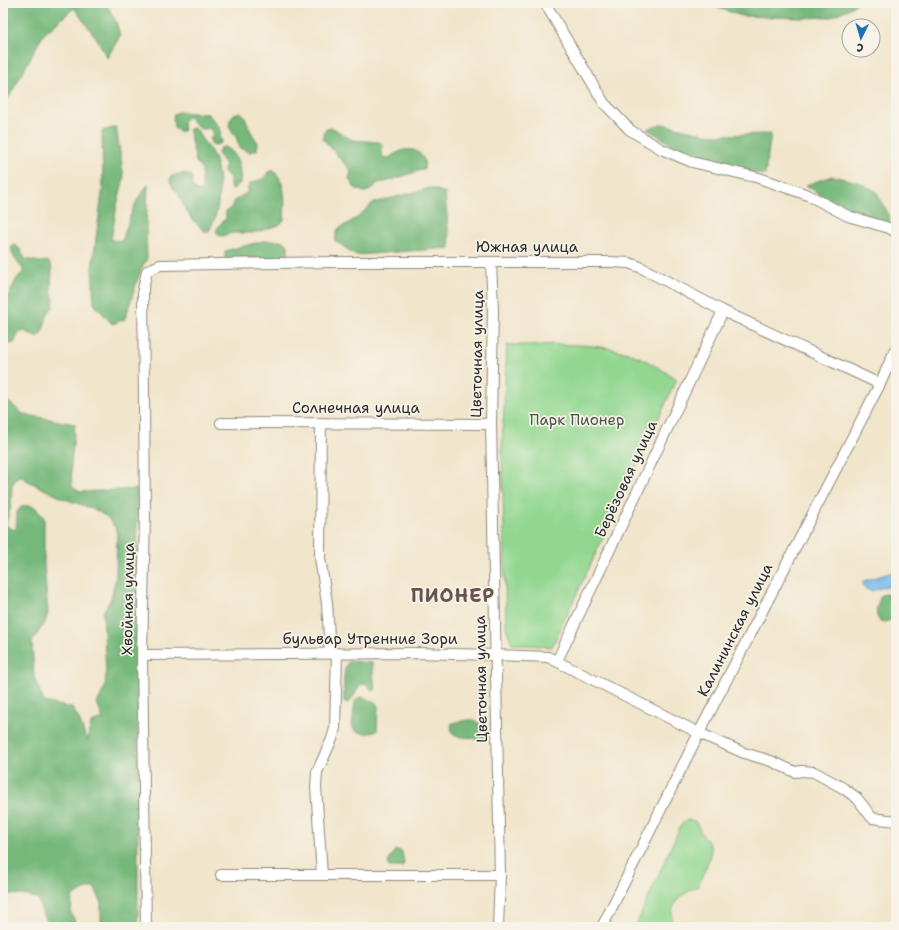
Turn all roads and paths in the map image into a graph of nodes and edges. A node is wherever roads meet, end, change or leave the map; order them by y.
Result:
1 (545, 3) edge
2 (896, 232) edge
3 (491, 262) junction
4 (147, 271) joint
5 (723, 311) junction
6 (896, 348) edge
7 (880, 384) junction
8 (220, 423) dead end
9 (321, 423) junction
10 (491, 424) junction
11 (333, 653) junction
12 (495, 654) junction
13 (142, 655) junction
14 (557, 661) junction
15 (699, 733) junction
16 (896, 821) edge
17 (221, 875) dead end
18 (322, 875) junction
19 (500, 875) junction
20 (146, 927) edge
21 (498, 927) edge
22 (602, 927) edge

1 - 2 street
3 - 4 street, Южная улица
3 - 5 street, Южная улица
3 - 10 street, Цветочная улица
4 - 13 street, Хвойная улица
5 - 7 street, Южная улица
5 - 14 street, Берёзовая улица
6 - 7 street, Калининская улица
7 - 15 street, Калининская улица
8 - 9 street, Солнечная улица
9 - 10 street, Солнечная улица
9 - 11 street
10 - 12 street, Цветочная улица
11 - 12 street, бульвар Утренние Зори
11 - 13 street, бульвар Утренние Зори
11 - 18 street
12 - 14 street, бульвар Утренние Зори
12 - 19 street, Цветочная улица
13 - 20 street, Хвойная улица
14 - 15 street, бульвар Утренние Зори
15 - 16 street, бульвар Утренние Зори
15 - 22 street, Калининская улица
17 - 18 street
18 - 19 street
19 - 21 street, Цветочная улица

